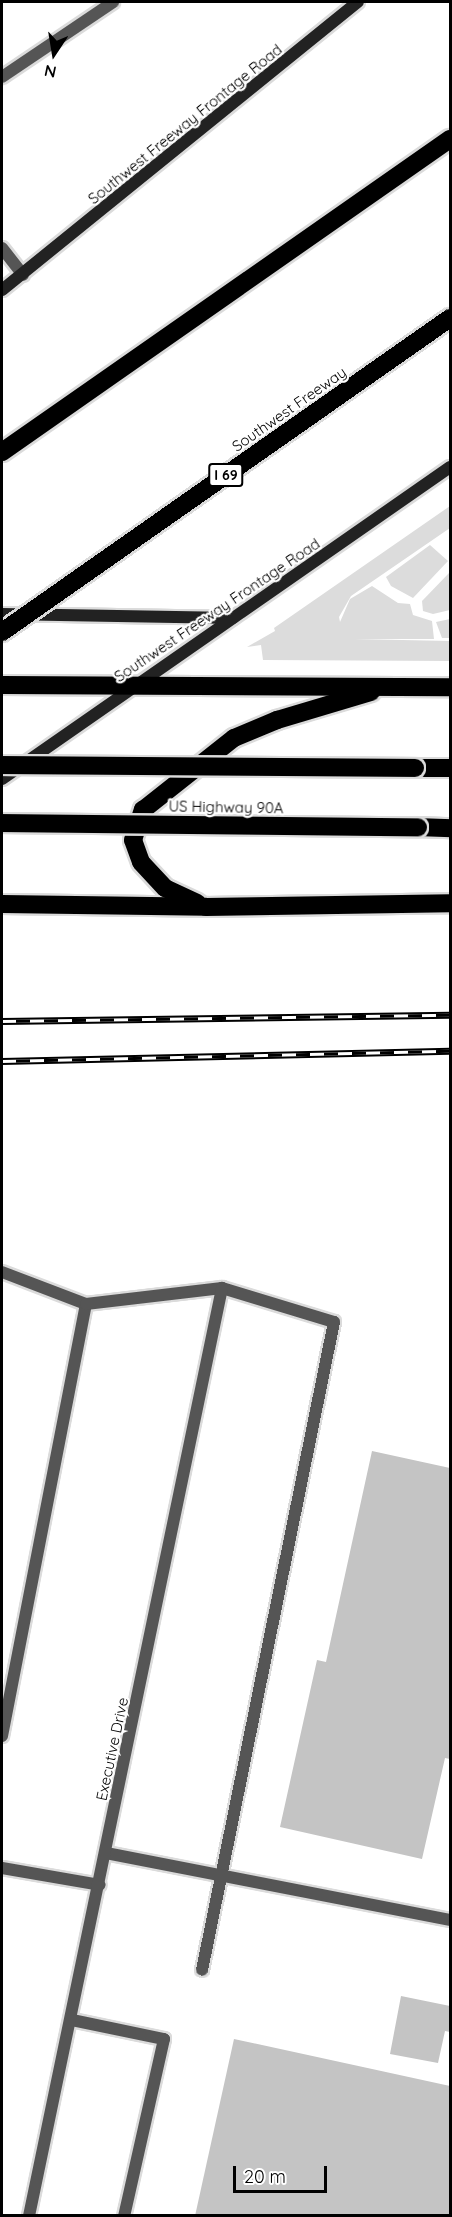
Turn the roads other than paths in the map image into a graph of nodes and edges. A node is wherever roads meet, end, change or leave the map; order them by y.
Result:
1 (113, 2) edge
2 (358, 2) edge
3 (2, 77) edge
4 (450, 139) edge
5 (2, 248) edge
6 (22, 275) junction
7 (2, 290) edge
8 (450, 318) edge
9 (2, 452) edge
10 (450, 467) edge
11 (2, 614) edge
12 (233, 618) junction
13 (2, 632) edge
14 (2, 685) edge
15 (132, 685) junction
16 (390, 687) junction
17 (450, 687) edge
18 (2, 765) edge
19 (450, 768) edge
20 (2, 779) edge
21 (2, 823) edge
22 (450, 828) edge
23 (450, 903) edge
24 (2, 904) edge
25 (206, 907) junction
26 (2, 1272) edge
27 (222, 1288) junction
28 (86, 1304) junction
29 (2, 1736) edge
30 (106, 1852) junction
31 (2, 1868) edge
32 (219, 1875) junction
33 (100, 1885) junction
34 (450, 1920) edge
35 (202, 1970) dead end
36 (72, 2020) junction
37 (29, 2216) edge
38 (124, 2216) edge

1 - 3 street
2 - 6 main road, Southwest Freeway Frontage Road
4 - 9 highway
5 - 6 street
6 - 7 main road, Southwest Freeway Frontage Road
8 - 13 highway, Southwest Freeway / I 69, bridge
10 - 12 main road, Southwest Freeway Frontage Road
11 - 12 main road
12 - 15 main road, Southwest Freeway Frontage Road
14 - 15 highway
15 - 16 highway
15 - 20 main road, Southwest Freeway Frontage Road
16 - 17 highway
16 - 25 highway
18 - 19 highway, bridge
21 - 22 highway, US Highway 90A, bridge
23 - 25 highway
24 - 25 highway
26 - 28 street
27 - 28 street
27 - 30 street, Executive Drive
27 - 32 street
28 - 29 street
30 - 32 street
30 - 33 street, Executive Drive
31 - 33 street
32 - 34 street
32 - 35 street
33 - 36 street, Executive Drive
36 - 37 street, Executive Drive
36 - 38 street

